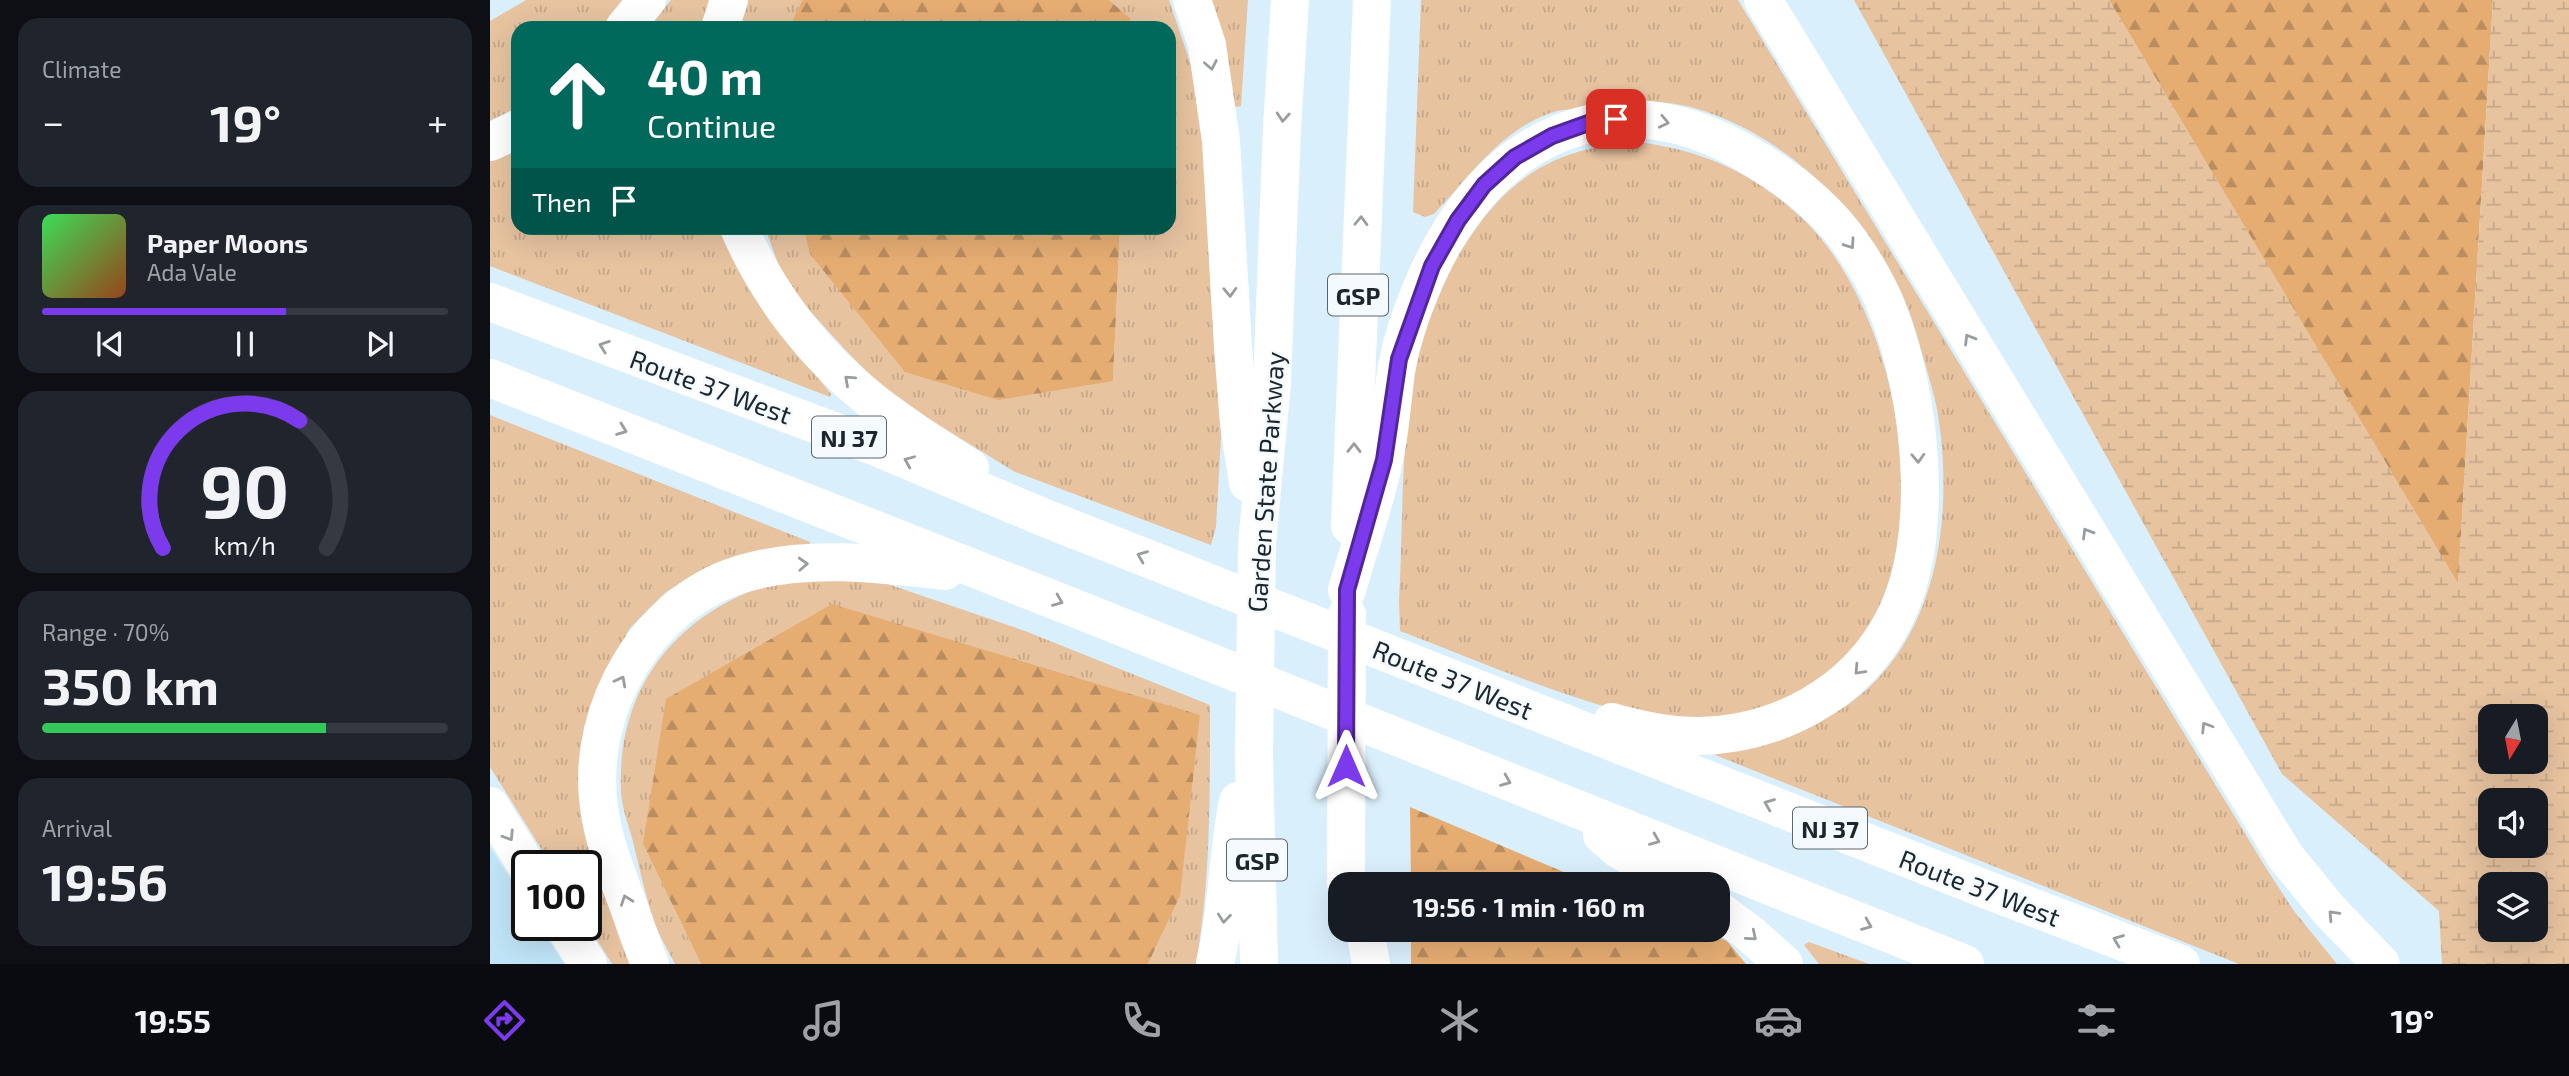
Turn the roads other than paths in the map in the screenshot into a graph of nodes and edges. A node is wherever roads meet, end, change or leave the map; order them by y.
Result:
1 (647, 0) edge
2 (729, 0) edge
3 (1192, 0) edge
4 (1290, 0) edge
5 (1372, 0) edge
6 (1763, 0) edge
7 (630, 21) edge
8 (722, 21) edge
9 (511, 132) edge
10 (490, 142) edge
11 (743, 235) edge
12 (490, 302) edge
13 (490, 378) edge
14 (1045, 518) junction
15 (1257, 544) junction
16 (995, 576) junction
17 (1347, 590) junction
18 (1480, 690) junction
19 (1254, 756) junction
20 (490, 806) edge
21 (1569, 806) junction
22 (1346, 816) junction
23 (517, 850) edge
24 (1346, 872) edge
25 (1356, 872) edge
26 (1658, 872) edge
27 (1730, 919) edge
28 (573, 941) edge
29 (1346, 942) edge
30 (1368, 942) edge
31 (588, 964) edge
32 (650, 964) edge
33 (1215, 964) edge
34 (1259, 964) edge
35 (1346, 964) edge
36 (1371, 964) edge
37 (1784, 964) edge
38 (1965, 964) edge
39 (2181, 964) edge
40 (2381, 964) edge

1 - 7 highway
2 - 8 highway
3 -> 15 highway
4 -> 15 highway, Garden State Parkway / GSP
17 -> 5 highway, GSP
40 -> 6 highway
9 - 10 highway
14 -> 11 highway
14 -> 12 highway, Route 37 West / NJ 37
13 -> 16 highway
18 -> 14 highway, Route 37 West / NJ 37
15 - 19 highway, Garden State Parkway / GSP
16 -> 21 highway
32 -> 16 highway
17 -> 18 highway
17 - 22 highway, GSP
39 -> 18 highway, Route 37 West / NJ 37
19 -> 33 highway
19 - 34 highway, Garden State Parkway / GSP
20 -> 23 highway
21 - 26 highway
21 -> 38 highway
22 - 24 highway, GSP
22 - 25 highway
27 -> 37 highway
28 - 31 highway
29 - 35 highway
30 - 36 highway

